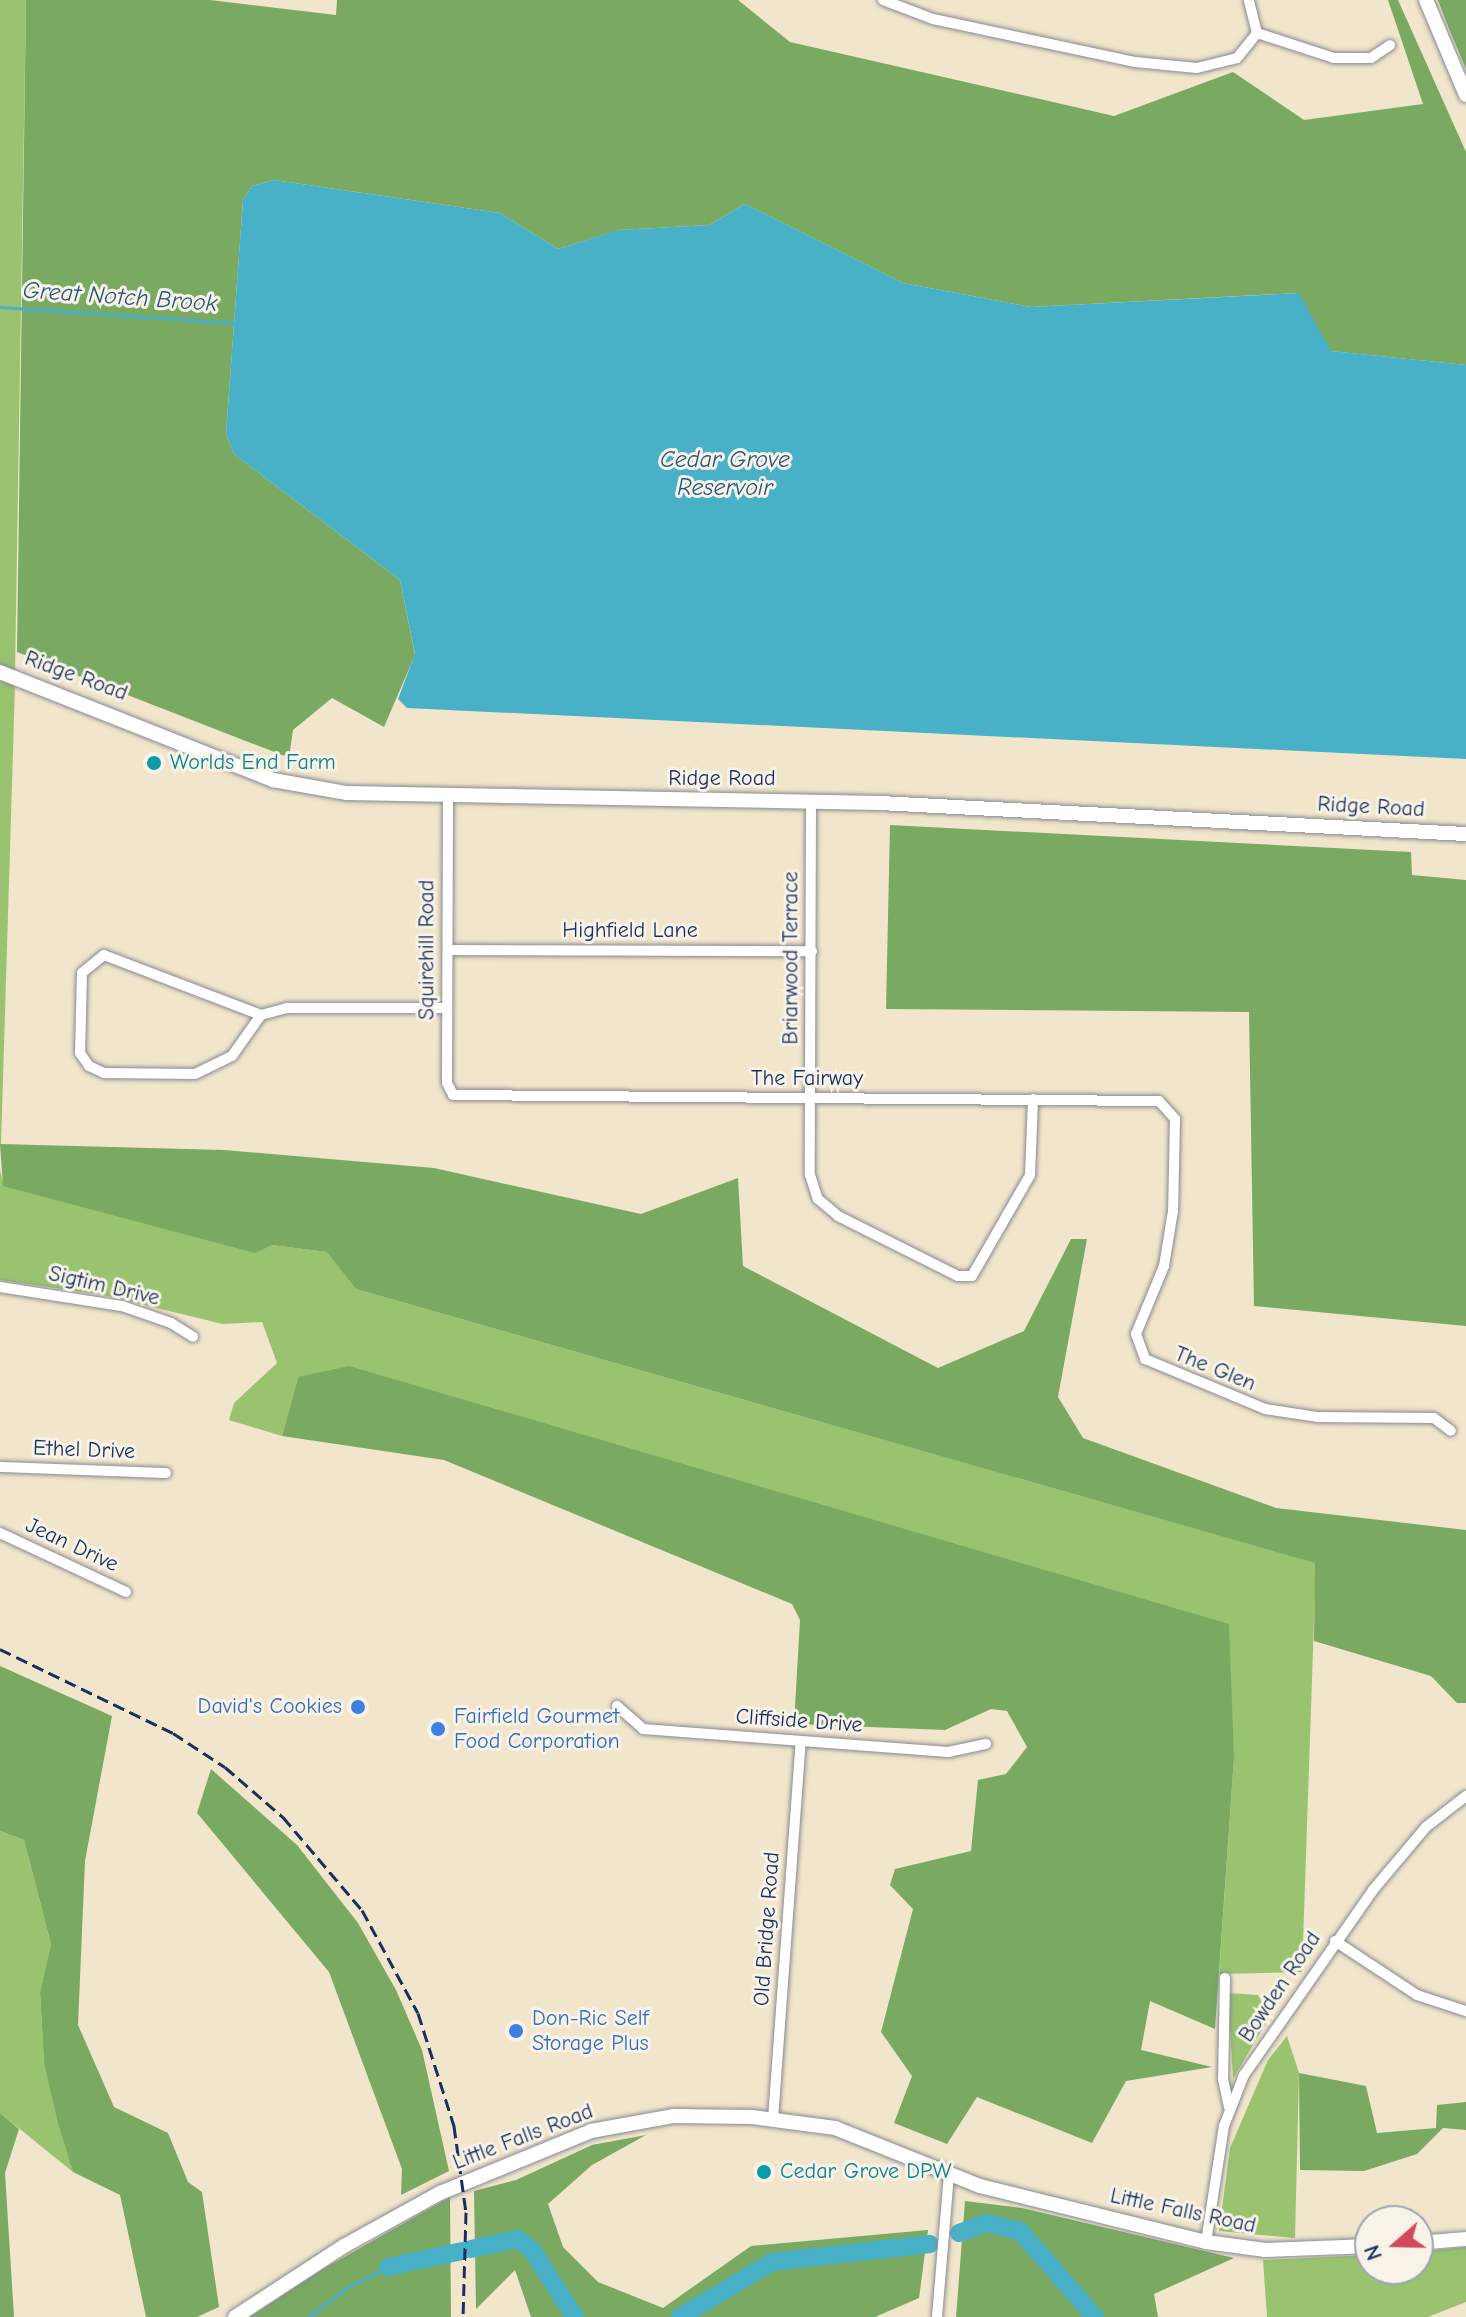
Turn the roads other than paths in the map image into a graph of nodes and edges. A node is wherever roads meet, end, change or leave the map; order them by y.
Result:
1 (883, 0) edge
2 (1249, 0) edge
3 (1426, 0) edge
4 (1257, 33) junction
5 (1390, 45) dead end
6 (1466, 95) edge
7 (0, 672) edge
8 (448, 795) junction
9 (811, 802) junction
10 (1466, 834) edge
11 (448, 950) junction
12 (812, 951) junction
13 (447, 1008) junction
14 (261, 1015) junction
15 (460, 1097) joint
16 (810, 1099) junction
17 (1033, 1099) junction
18 (1154, 1100) joint
19 (0, 1287) edge
20 (193, 1337) dead end
21 (1451, 1431) dead end
22 (0, 1467) edge
23 (166, 1473) dead end
24 (0, 1533) edge
25 (126, 1592) dead end
26 (617, 1706) dead end
27 (801, 1741) junction
28 (986, 1744) dead end
29 (1466, 1796) edge
30 (1335, 1941) junction
31 (1225, 1978) dead end
32 (1466, 2011) edge
33 (1229, 2109) junction
34 (773, 2119) junction
35 (949, 2175) junction
36 (1466, 2239) edge
37 (1206, 2242) junction
38 (1434, 2242) edge
39 (1354, 2247) edge
40 (235, 2317) edge
41 (937, 2317) edge

1 - 4 street
2 - 4 street
3 - 6 main road
4 - 5 street
7 - 8 main road, Ridge Road
8 - 9 main road, Ridge Road
8 - 11 street, Squirehill Road
9 - 10 main road, Ridge Road
9 - 12 street, Briarwood Terrace
11 - 12 street, Highfield Lane
11 - 13 street, Squirehill Road
12 - 16 street, Briarwood Terrace
13 - 14 street
13 - 15 street, Squirehill Road
14 - 14 street
15 - 16 street, The Fairway
16 - 17 street, The Fairway
16 - 17 street, Briarwood Terrace
17 - 18 street, The Fairway
18 - 21 street, The Glen
19 - 20 street, Sigtim Drive
22 - 23 street, Ethel Drive
24 - 25 street, Jean Drive
26 - 27 street, Cliffside Drive
27 - 28 street, Cliffside Drive
27 - 34 street, Old Bridge Road
29 - 30 street, Bowden Road
30 - 32 street
30 - 33 street, Bowden Road
31 - 33 street
33 - 37 street, Bowden Road
34 - 35 main road, Little Falls Road
34 - 40 main road, Little Falls Road
35 - 37 main road, Little Falls Road
35 - 41 street
36 - 38 main road
37 - 39 main road, Little Falls Road

